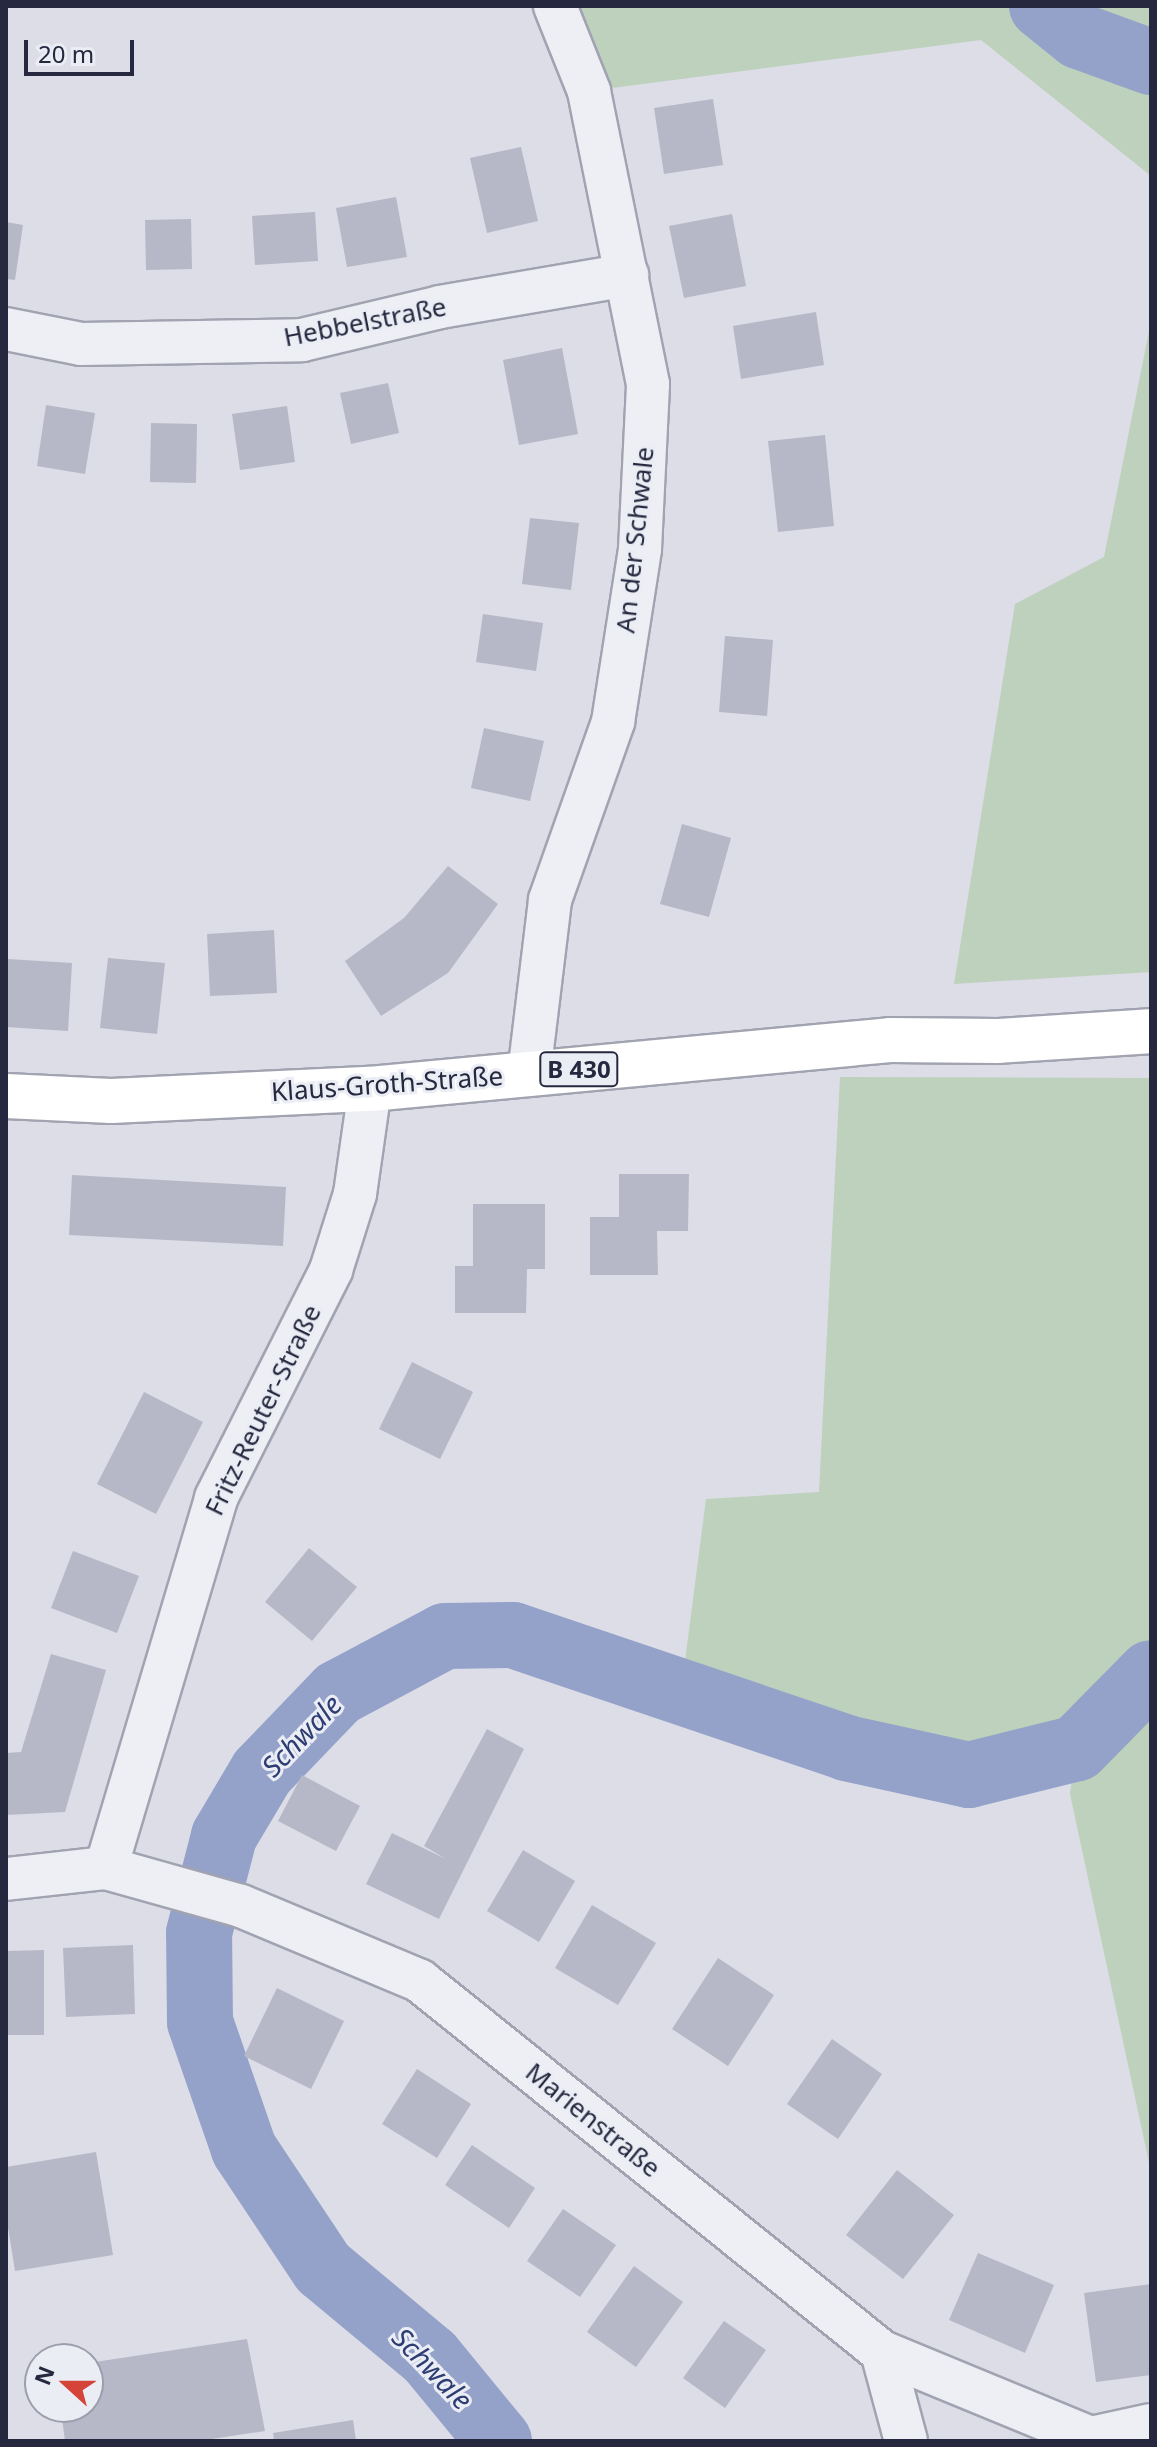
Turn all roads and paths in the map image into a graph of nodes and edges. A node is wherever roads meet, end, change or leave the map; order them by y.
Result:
1 (555, 6) edge
2 (627, 275) junction
3 (6, 329) edge
4 (1151, 1031) edge
5 (529, 1074) junction
6 (370, 1089) junction
7 (6, 1096) edge
8 (106, 1868) junction
9 (6, 1879) edge
10 (882, 2352) junction
11 (1151, 2425) edge
12 (1089, 2439) edge
13 (906, 2441) edge

1 - 2 street, An der Schwale
2 - 3 street, Hebbelstraße
2 - 5 street, An der Schwale
4 - 5 main road, Klaus-Groth-Straße / B 430
5 - 6 main road, Klaus-Groth-Straße / B 430
6 - 7 main road, Klaus-Groth-Straße / B 430
6 - 8 street, Fritz-Reuter-Straße
8 - 9 street, Marienstraße
8 - 10 street, Marienstraße
10 - 12 street, Marienstraße
10 - 13 street
11 - 12 street, Marienstraße

